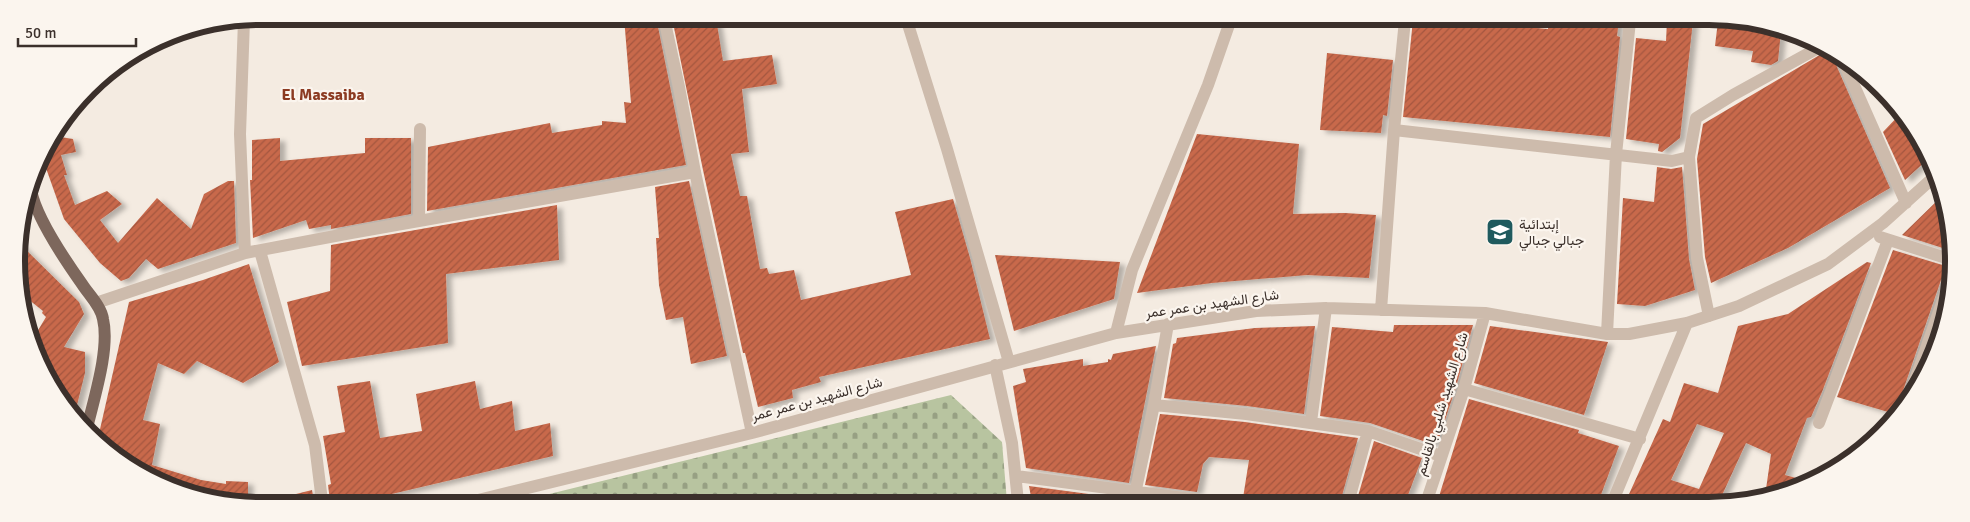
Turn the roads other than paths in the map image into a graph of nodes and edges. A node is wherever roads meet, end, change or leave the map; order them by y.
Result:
1 (666, 25) edge
2 (908, 25) edge
3 (1228, 25) edge
4 (1404, 25) edge
5 (1629, 25) edge
6 (244, 26) edge
7 (1815, 50) edge
8 (1847, 70) edge
9 (420, 129) dead end
10 (1394, 130) junction
11 (1616, 154) junction
12 (1688, 157) junction
13 (695, 172) junction
14 (1930, 180) edge
15 (33, 201) edge
16 (1906, 203) junction
17 (419, 221) junction
18 (1869, 234) junction
19 (1888, 240) junction
20 (260, 252) junction
21 (245, 253) junction
22 (1945, 258) edge
23 (96, 303) junction
24 (1326, 308) junction
25 (1381, 310) junction
26 (1939, 311) edge
27 (1485, 313) junction
28 (1709, 316) junction
29 (1687, 323) junction
30 (1168, 324) junction
31 (1116, 333) junction
32 (1607, 334) junction
33 (1009, 362) junction
34 (995, 366) junction
35 (1919, 368) edge
36 (1464, 390) junction
37 (1154, 405) junction
38 (86, 419) edge
39 (1311, 422) junction
40 (1819, 423) dead end
41 (1368, 431) junction
42 (752, 433) junction
43 (1640, 439) junction
44 (1442, 456) junction
45 (1016, 476) junction
46 (322, 497) edge
47 (490, 497) edge
48 (1018, 497) edge
49 (1134, 497) edge
50 (1350, 497) edge
51 (1428, 497) edge
52 (1615, 497) edge

1 - 13 street
2 - 33 street
3 - 31 street
4 - 10 street
5 - 11 street
6 - 21 street
7 - 12 street
8 - 16 street
9 - 17 street
10 - 11 street
10 - 25 street
11 - 12 street
11 - 32 street
12 - 28 street
13 - 17 street
13 - 42 street
14 - 16 street, شارع الشهيد بن عمر عمر
15 - 23 main road
16 - 18 street, شارع الشهيد بن عمر عمر
17 - 20 street
18 - 19 street
18 - 28 street, شارع الشهيد بن عمر عمر
19 - 22 street
19 - 40 street
20 - 21 street
20 - 46 street
21 - 23 street
23 - 38 main road
24 - 25 street, شارع الشهيد بن عمر عمر
24 - 30 street, شارع الشهيد بن عمر عمر
24 - 39 street
25 - 27 street, شارع الشهيد بن عمر عمر
26 - 35 street
27 - 32 street, شارع الشهيد بن عمر عمر
27 - 36 street, شارع الشهيد شلبي بالقاسم
28 - 29 street, شارع الشهيد بن عمر عمر
29 - 32 street, شارع الشهيد بن عمر عمر
29 - 43 street
30 - 31 street, شارع الشهيد بن عمر عمر
30 - 37 street
31 - 33 street, شارع الشهيد بن عمر عمر
33 - 34 street, شارع الشهيد بن عمر عمر
34 - 42 street, شارع الشهيد بن عمر عمر
34 - 45 street
36 - 43 street
36 - 44 street, شارع الشهيد شلبي بالقاسم
37 - 39 street
37 - 49 street
39 - 41 street
41 - 44 street
41 - 50 street
42 - 47 street, شارع الشهيد بن عمر عمر
43 - 52 street
44 - 51 street, شارع الشهيد شلبي بالقاسم
45 - 48 street
45 - 49 street

